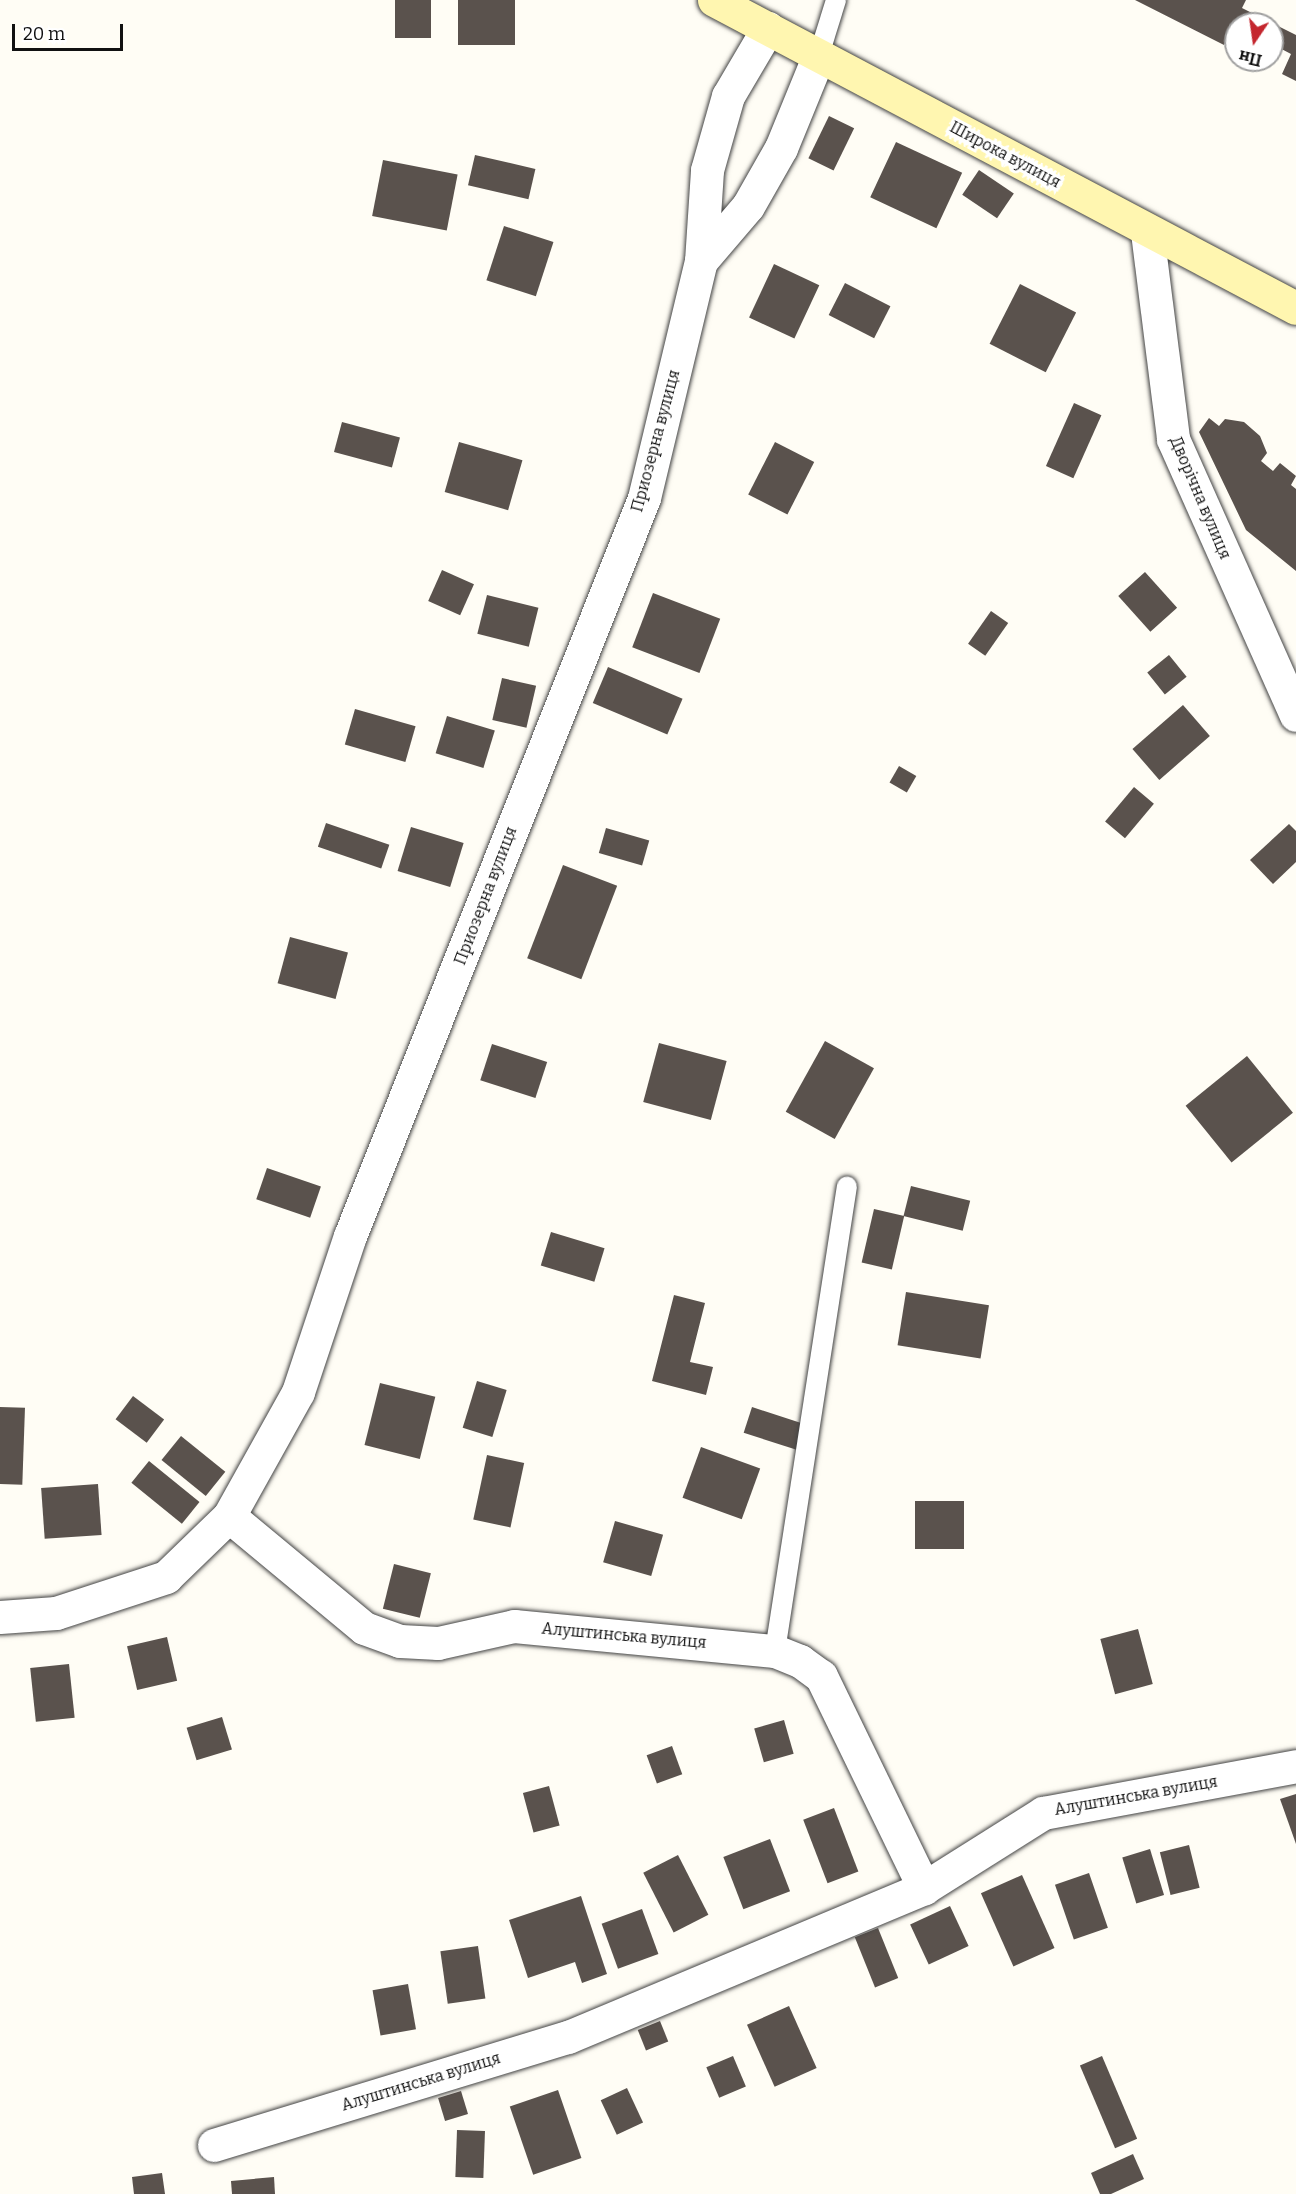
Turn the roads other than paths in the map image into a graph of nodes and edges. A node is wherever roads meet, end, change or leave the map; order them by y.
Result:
1 (714, 0) edge
2 (836, 0) edge
3 (768, 28) junction
4 (819, 55) junction
5 (1147, 232) junction
6 (701, 261) junction
7 (1296, 308) edge
8 (1296, 715) edge
9 (847, 1187) dead end
10 (229, 1516) junction
11 (0, 1617) edge
12 (775, 1651) junction
13 (1296, 1766) edge
14 (924, 1888) junction
15 (214, 2145) dead end

1 - 3 main road, Широка вулиця
2 - 4 lane
3 - 4 main road, Широка вулиця
3 - 6 street, Приозерна вулиця
4 - 5 main road, Широка вулиця
4 - 6 street
5 - 7 main road, Широка вулиця
5 - 8 street, Дворічна вулиця
6 - 10 street, Приозерна вулиця
9 - 12 lane
10 - 11 street, Приозерна вулиця
10 - 12 street, Алуштинська вулиця
12 - 14 street, Алуштинська вулиця
13 - 14 street, Алуштинська вулиця
14 - 15 street, Алуштинська вулиця

